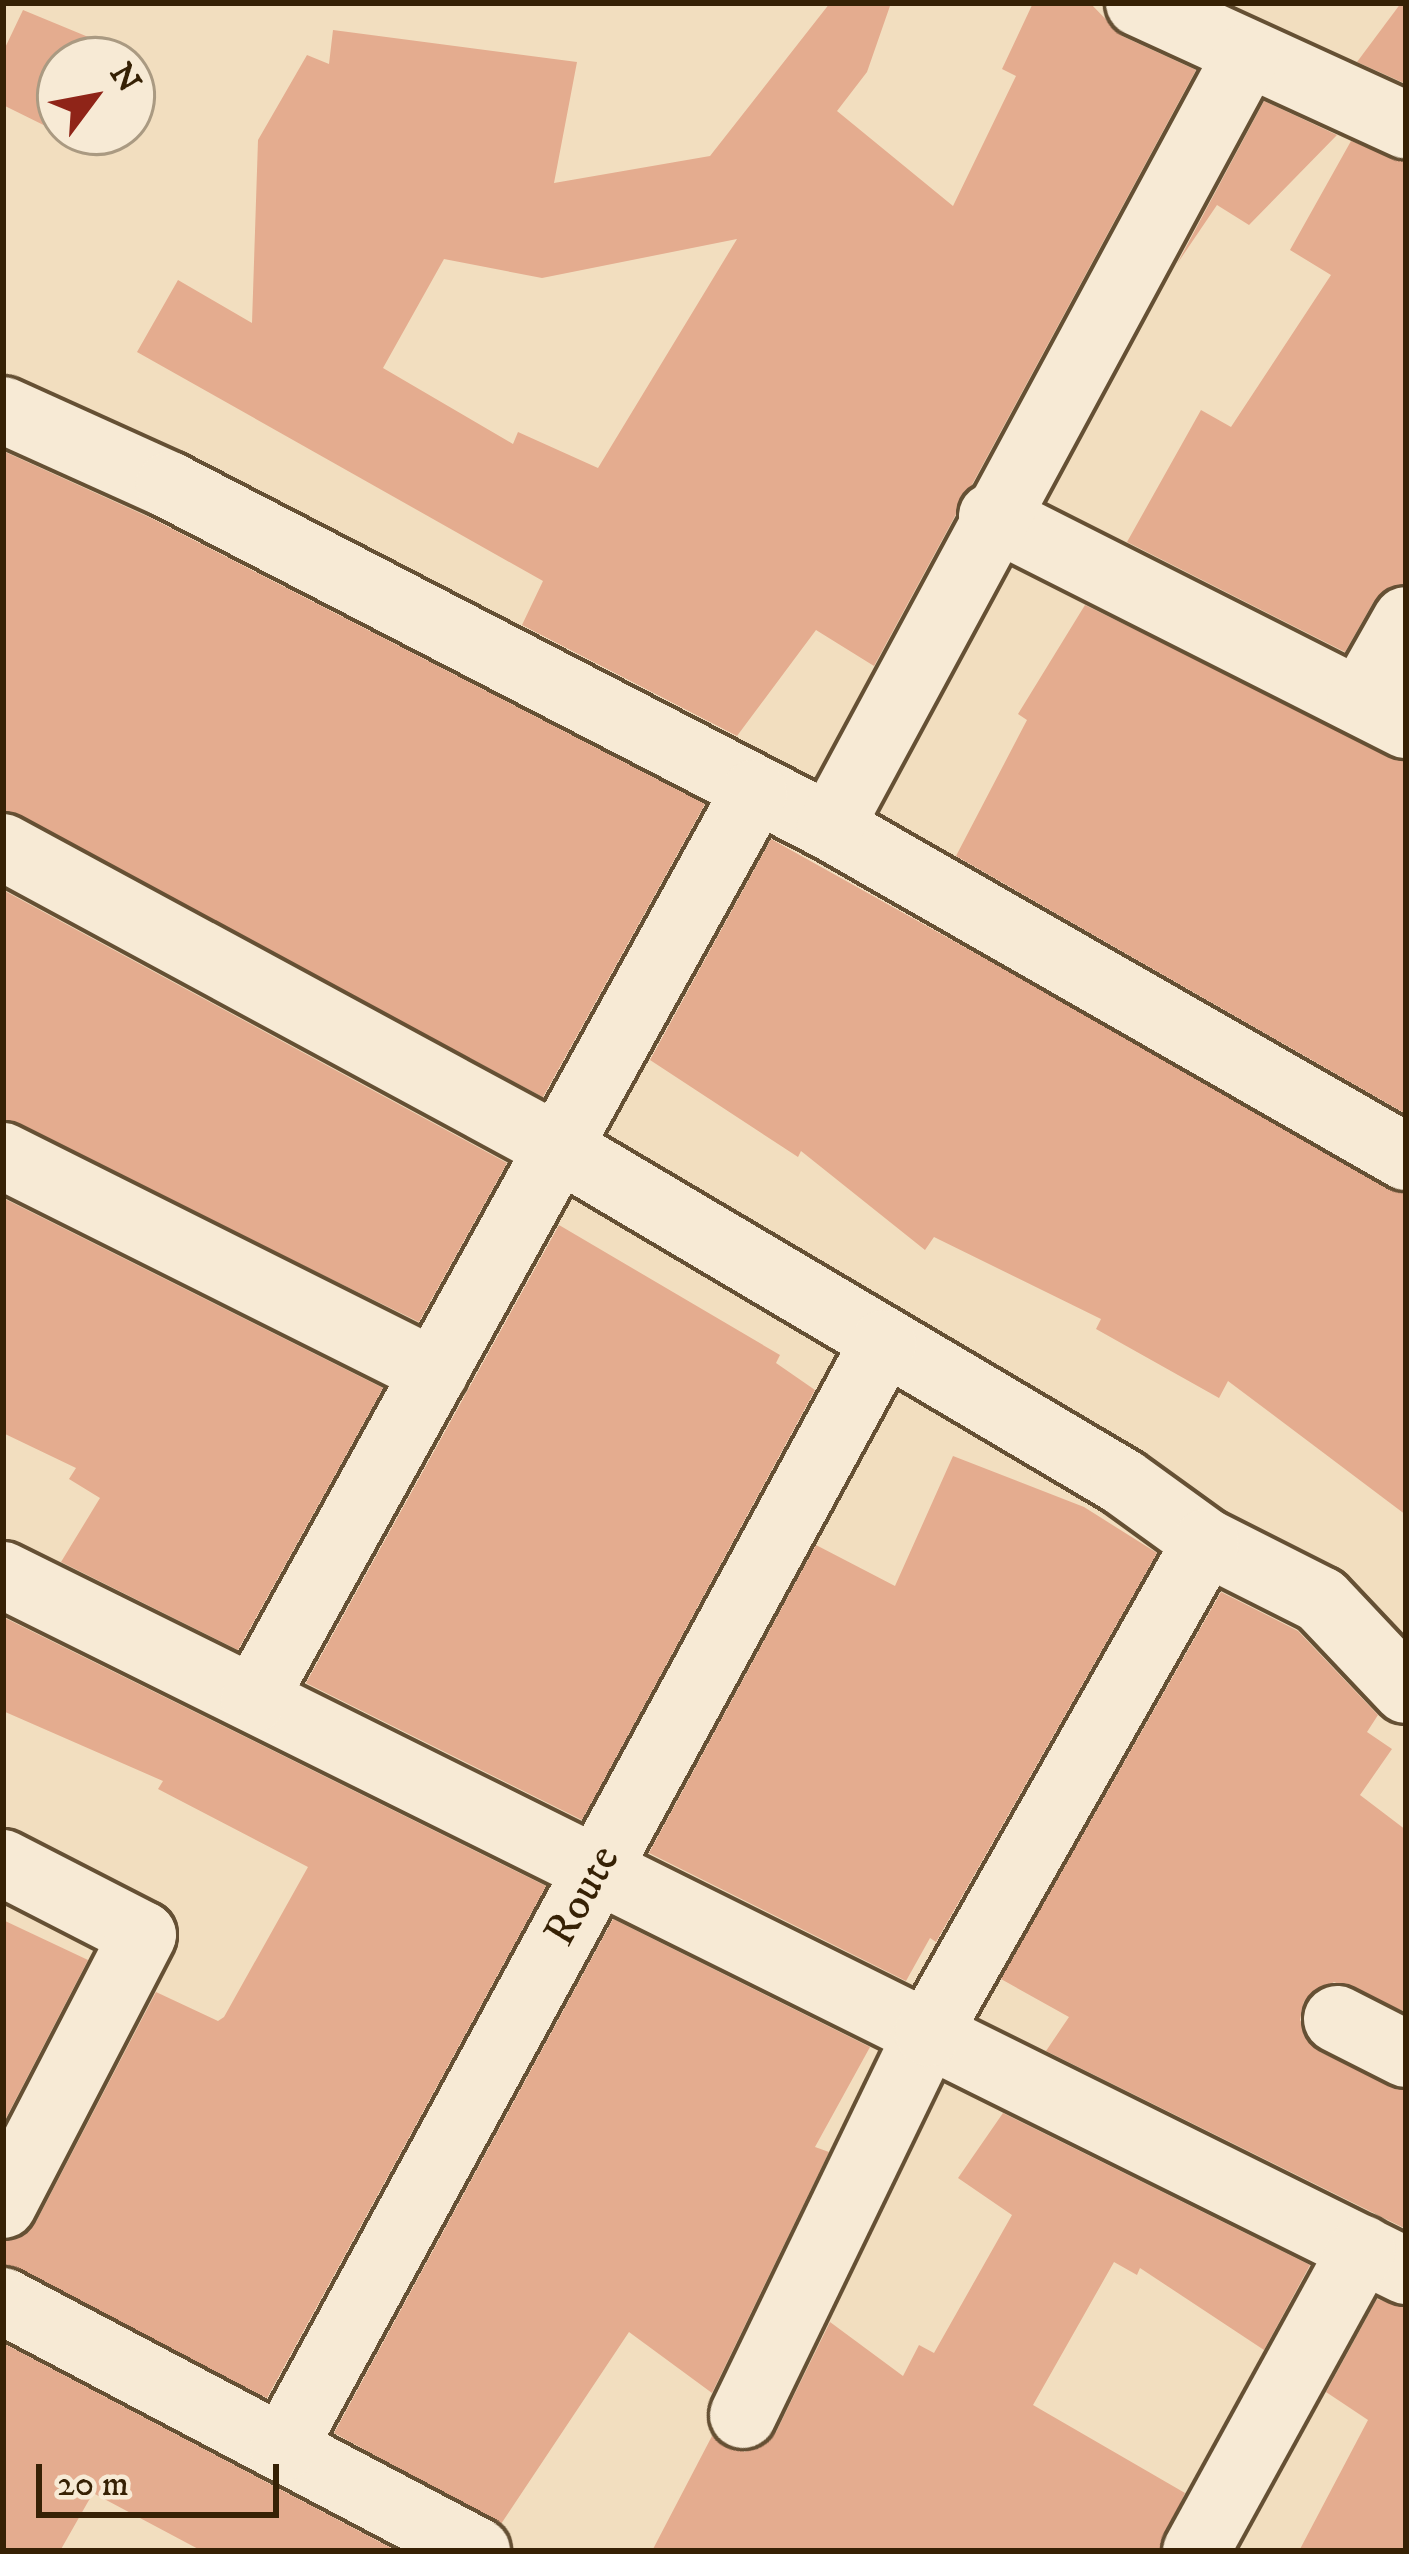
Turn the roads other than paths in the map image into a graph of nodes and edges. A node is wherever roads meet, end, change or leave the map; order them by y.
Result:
1 (1139, 3) edge
2 (1246, 56) junction
3 (1406, 125) edge
4 (3, 410) edge
5 (992, 516) junction
6 (1406, 620) edge
7 (1383, 713) edge
8 (754, 793) junction
9 (830, 827) junction
10 (3, 847) edge
11 (559, 1148) junction
12 (3, 1156) edge
13 (1406, 1157) edge
14 (883, 1344) junction
15 (435, 1372) junction
16 (1206, 1542) junction
17 (3, 1575) edge
18 (1406, 1690) edge
19 (254, 1699) junction
20 (3, 1863) edge
21 (597, 1870) junction
22 (1337, 2020) dead end
23 (928, 2033) junction
24 (1406, 2054) edge
25 (3, 2205) edge
26 (1384, 2260) edge
27 (3, 2301) edge
28 (743, 2415) dead end
29 (283, 2448) junction
30 (477, 2551) edge
31 (1196, 2551) edge

1 - 2 street
2 - 3 street
2 - 5 street
4 - 8 street
5 - 7 street
5 - 9 street
6 - 7 street
8 - 9 street
8 - 11 street
9 - 13 street
10 - 11 street
11 - 14 street
11 - 15 street
12 - 15 street
14 - 16 street
14 - 21 street, Route
15 - 19 street
16 - 18 street
16 - 23 street
17 - 19 street
19 - 21 street
20 - 25 street
21 - 23 street
21 - 29 street, Route
22 - 24 street
23 - 26 street
23 - 28 street
26 - 31 street
27 - 29 street
29 - 30 street

